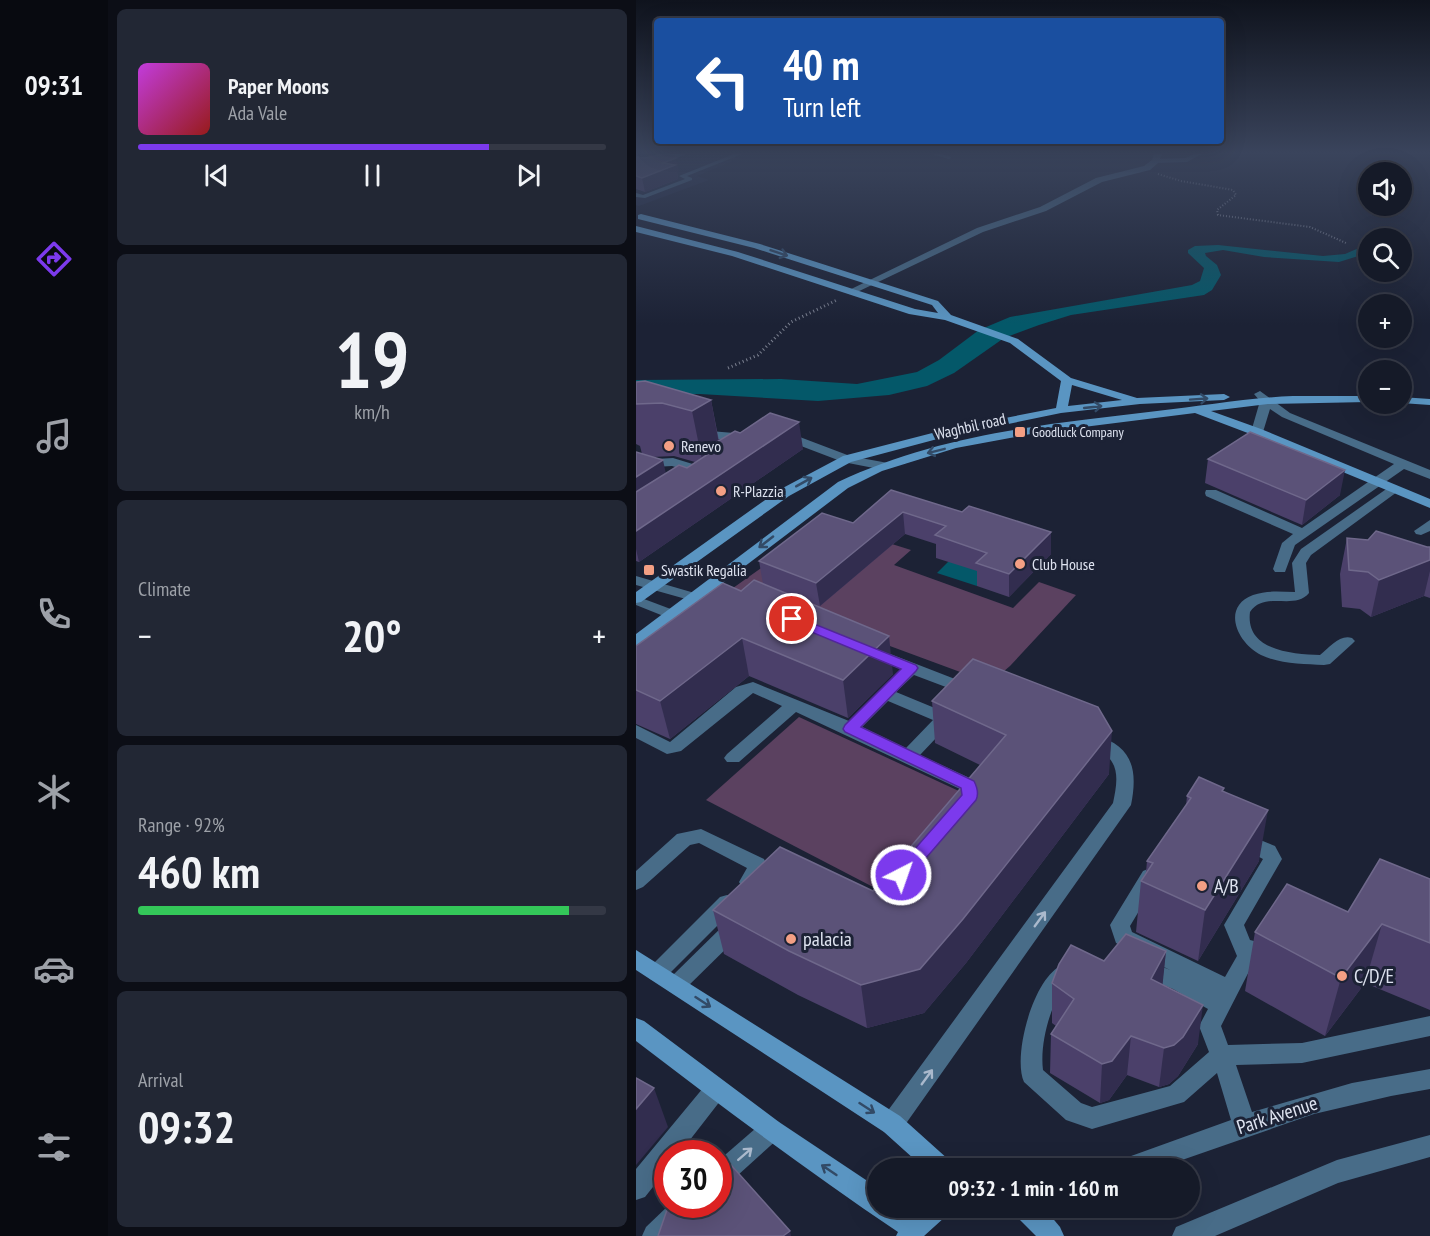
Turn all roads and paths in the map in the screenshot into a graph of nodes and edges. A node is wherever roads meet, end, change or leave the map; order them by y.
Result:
1 (1041, 210) edge
2 (1217, 210) edge
3 (638, 217) edge
4 (636, 229) edge
5 (1346, 243) dead end
6 (869, 282) junction
7 (850, 292) junction
8 (947, 317) junction
9 (728, 369) dead end
10 (1067, 380) junction
11 (1358, 393) edge
12 (1412, 393) edge
13 (1430, 394) edge
14 (1341, 395) junction
15 (1263, 397) junction
16 (1358, 398) edge
17 (1140, 401) junction
18 (1412, 401) edge
19 (1430, 402) edge
20 (1196, 410) junction
21 (1054, 411) junction
22 (1174, 412) junction
23 (1057, 427) junction
24 (1257, 432) junction
25 (685, 433) edge
26 (768, 433) edge
27 (733, 453) edge
28 (847, 459) junction
29 (636, 464) edge
30 (1403, 464) junction
31 (884, 466) junction
32 (705, 472) edge
33 (1430, 475) edge
34 (1377, 483) junction
35 (1392, 489) junction
36 (1211, 492) dead end
37 (1430, 504) edge
38 (1304, 534) junction
39 (1280, 569) dead end
40 (636, 579) edge
41 (655, 586) junction
42 (709, 586) junction
43 (731, 594) edge
44 (693, 597) junction
45 (636, 600) edge
46 (672, 614) junction
47 (1347, 641) dead end
48 (636, 642) edge
49 (858, 646) edge
50 (911, 668) junction
51 (885, 694) junction
52 (794, 705) junction
53 (944, 718) junction
54 (851, 729) junction
55 (636, 731) edge
56 (1074, 733) edge
57 (909, 756) junction
58 (733, 758) dead end
59 (955, 813) edge
60 (1225, 832) edge
61 (1160, 859) edge
62 (636, 882) edge
63 (751, 911) edge
64 (1258, 934) edge
65 (1247, 956) junction
66 (636, 960) edge
67 (1126, 960) edge
68 (1085, 964) edge
69 (667, 979) junction
70 (1225, 998) junction
71 (1430, 1026) edge
72 (636, 1028) edge
73 (1222, 1055) junction
74 (1430, 1079) edge
75 (716, 1089) junction
76 (892, 1124) junction
77 (1244, 1125) junction
78 (771, 1130) junction
79 (1430, 1146) edge
80 (930, 1158) edge
81 (1155, 1158) edge
82 (732, 1165) edge
83 (636, 1188) edge
84 (867, 1195) edge
85 (675, 1218) edge
86 (896, 1218) edge
87 (926, 1218) edge
88 (1038, 1218) edge
89 (912, 1232) edge
90 (656, 1236) edge
91 (1051, 1236) edge
92 (1185, 1236) edge

1 - 6 street
2 - 5 path
3 -> 6 main road
4 - 7 main road
6 - 7 street
6 - 8 main road
7 - 8 main road
7 - 9 path
8 - 10 main road
10 - 17 main road
10 - 21 main road
11 - 14 main road, Waghbil road
12 - 13 main road
14 - 15 main road, Waghbil road
14 - 16 main road, Waghbil road
17 -> 15 main road, Waghbil road
15 - 20 main road, Waghbil road
15 - 24 street
15 - 30 street
21 -> 17 main road, Waghbil road
17 - 22 main road
18 - 19 main road
20 - 22 main road, Waghbil road
20 - 24 main road
21 - 23 main road
21 - 28 main road, Waghbil road
22 - 23 main road, Waghbil road
23 -> 31 main road, Waghbil road
24 - 34 main road
25 - 27 street
26 - 28 street
28 - 31 street
41 -> 28 main road, Waghbil road
29 - 32 street
30 - 33 street
30 - 34 street
31 -> 42 main road, Waghbil road
34 - 35 main road
34 - 38 street
35 - 37 main road
35 - 47 street
36 - 38 street
38 - 39 street
40 - 41 street
41 - 44 street
41 - 45 main road, Waghbil road
42 - 43 street
42 - 44 main road, Waghbil road
44 - 46 main road, Waghbil road
45 - 46 street
46 - 48 main road, Waghbil road
49 - 50 street
50 - 51 street
50 - 53 street
51 - 53 street
51 - 54 street
52 - 54 street
52 - 55 street
52 - 58 street
53 - 57 street
54 - 57 street
76 -> 56 street
57 - 59 street
60 - 65 street
61 - 70 street
62 - 69 street
63 - 69 street
64 - 65 street
65 - 70 street
66 - 69 main road
67 - 70 street
68 - 73 street
69 -> 76 main road
70 - 73 street
71 - 73 street
72 - 75 main road
73 - 77 street
74 - 77 street, Park Avenue
75 - 78 main road
75 - 83 street
76 - 80 main road
77 - 81 street, Park Avenue
82 -> 78 street
84 -> 78 main road
79 - 92 street
85 - 90 street
86 - 89 main road
87 - 89 main road
88 - 91 main road

